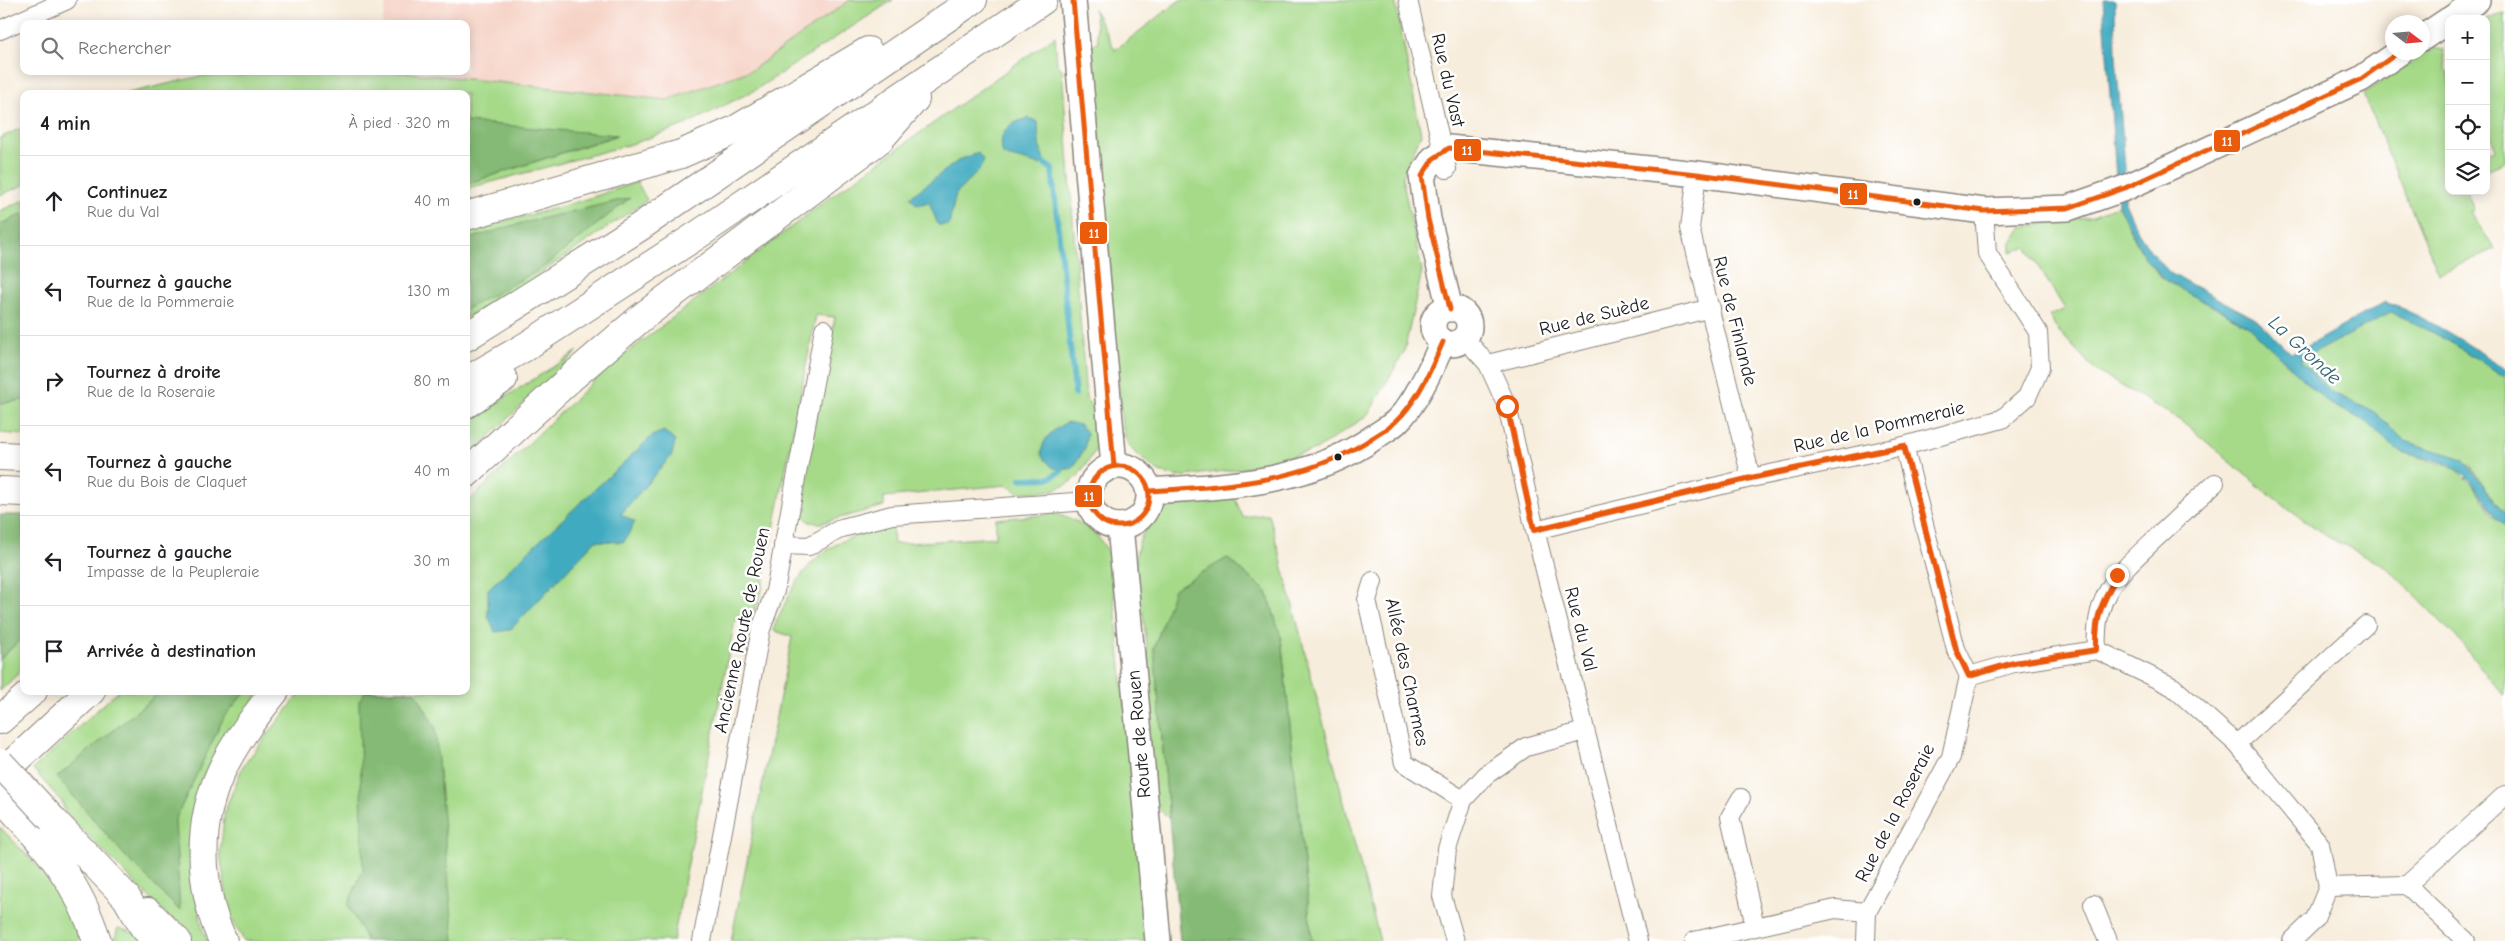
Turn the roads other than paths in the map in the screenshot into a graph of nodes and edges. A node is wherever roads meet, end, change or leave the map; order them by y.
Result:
1 (67, 0) edge
2 (973, 0) edge
3 (1042, 0) edge
4 (1073, 0) edge
5 (1408, 0) edge
6 (2477, 0) edge
7 (2456, 15) edge
8 (22, 20) edge
9 (20, 21) edge
10 (2445, 22) edge
11 (0, 30) edge
12 (2430, 33) edge
13 (915, 39) junction
14 (2388, 60) edge
15 (939, 71) junction
16 (1445, 161) junction
17 (1697, 174) junction
18 (1984, 211) junction
19 (470, 215) edge
20 (699, 234) junction
21 (1711, 308) junction
22 (824, 329) dead end
23 (470, 334) edge
24 (1454, 340) junction
25 (1488, 364) junction
26 (470, 379) edge
27 (470, 401) edge
28 (1904, 446) junction
29 (0, 456) edge
30 (20, 457) edge
31 (1114, 466) junction
32 (470, 470) edge
33 (1751, 478) junction
34 (2215, 483) dead end
35 (0, 491) edge
36 (1149, 491) junction
37 (20, 492) edge
38 (1089, 501) junction
39 (1120, 526) junction
40 (1534, 530) junction
41 (783, 545) junction
42 (1373, 581) dead end
43 (2366, 625) dead end
44 (2096, 650) junction
45 (1969, 676) junction
46 (28, 695) edge
47 (87, 695) edge
48 (272, 695) edge
49 (0, 720) edge
50 (1585, 732) junction
51 (2237, 744) junction
52 (0, 763) edge
53 (0, 775) edge
54 (2505, 795) edge
55 (0, 796) edge
56 (1740, 798) dead end
57 (1463, 800) junction
58 (43, 826) junction
59 (2407, 884) junction
60 (2328, 887) junction
61 (126, 897) junction
62 (2092, 904) dead end
63 (1867, 912) junction
64 (1755, 926) junction
65 (97, 941) edge
66 (156, 941) edge
67 (177, 941) edge
68 (223, 941) edge
69 (702, 941) edge
70 (1158, 941) edge
71 (1455, 941) edge
72 (1638, 941) edge
73 (1694, 941) edge
74 (1866, 941) edge
75 (2108, 941) edge
76 (2292, 941) edge
77 (2466, 941) edge

1 - 8 street
2 - 13 highway
3 - 15 highway
4 - 31 street
5 - 16 street, Rue du Vast
6 - 7 street
9 - 11 street
10 - 12 street
13 - 19 highway
13 - 23 highway
14 - 18 street
15 - 20 highway
15 - 32 highway
16 - 17 street
16 - 24 street
17 - 18 street
17 - 21 street, Rue de Finlande
18 - 28 street, Rue de la Pommeraie
20 - 26 highway
20 - 27 highway
21 - 25 street, Rue de Suède
21 - 33 street, Rue de Finlande
22 - 41 street, Ancienne Route de Rouen
24 - 25 street, Rue du Val
24 - 36 street
25 - 40 street, Rue du Val
28 - 33 street, Rue de la Pommeraie
28 - 45 street
29 - 30 highway
31 - 36 street
31 - 38 street
33 - 40 street, Rue de la Pommeraie
34 - 44 street
35 - 37 highway
36 - 39 street
38 - 39 street
38 - 41 street
39 - 70 street, Route de Rouen
40 - 50 street, Rue du Val
41 - 69 street, Ancienne Route de Rouen
42 - 57 street, Allée des Charmes
43 - 51 street
44 - 45 street
44 - 51 street
45 - 63 street, Rue de la Roseraie
46 - 49 highway
47 - 53 highway
48 - 68 highway
50 - 57 street
50 - 72 street, Rue du Val
51 - 60 street
52 - 58 highway, bridge
54 - 59 street
55 - 58 highway
56 - 64 street
57 - 71 street
58 - 61 highway
58 - 65 highway
59 - 60 street
59 - 77 street
60 - 76 street
61 - 66 highway
61 - 67 highway
62 - 75 street
63 - 64 street, Rue de la Roseraie
63 - 74 street
64 - 73 street, Rue de la Roseraie

